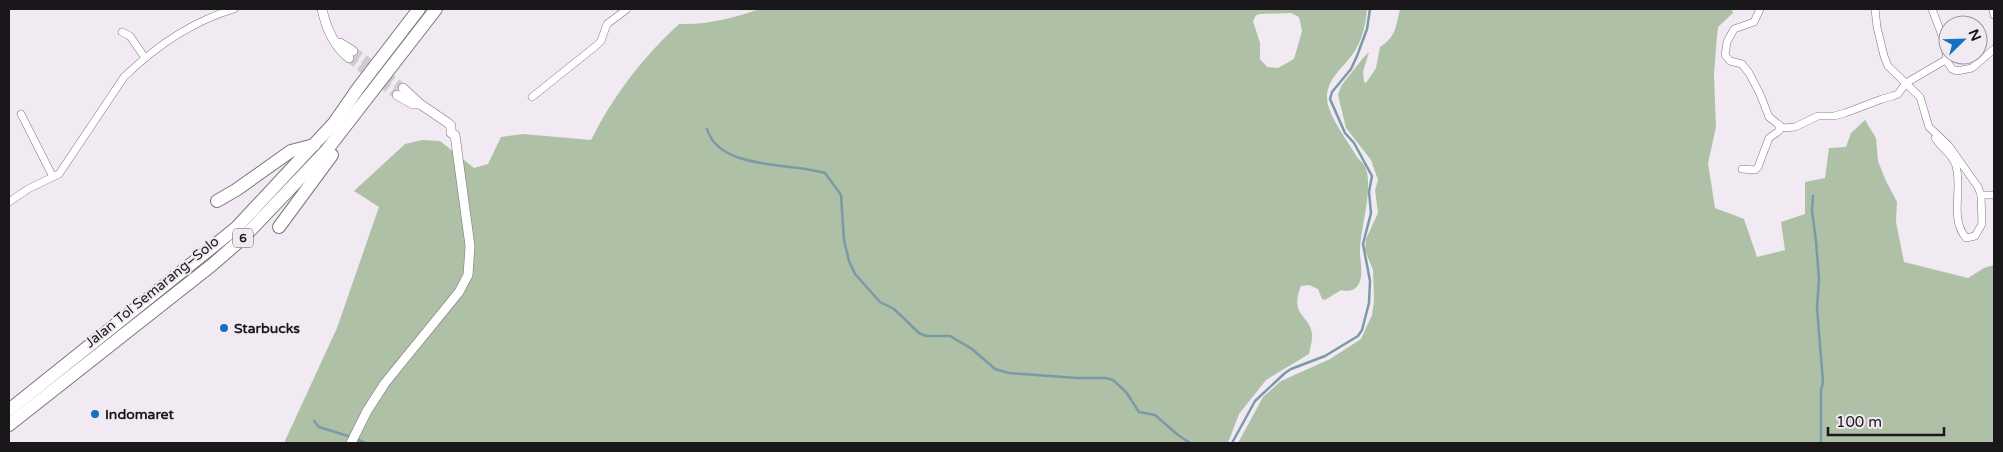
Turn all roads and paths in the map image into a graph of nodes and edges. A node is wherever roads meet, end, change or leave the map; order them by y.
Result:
1 (234, 9) edge
2 (322, 9) edge
3 (420, 9) edge
4 (436, 9) edge
5 (627, 9) edge
6 (1760, 9) edge
7 (1875, 9) edge
8 (1932, 9) edge
9 (1993, 9) edge
10 (1994, 15) edge
11 (1938, 25) edge
12 (122, 32) dead end
13 (351, 54) tunnel mouth
14 (145, 58) junction
15 (1938, 64) edge
16 (1949, 65) edge
17 (1976, 65) edge
18 (1906, 83) junction
19 (400, 91) tunnel mouth
20 (532, 98) dead end
21 (362, 106) junction
22 (22, 114) dead end
23 (1780, 126) junction
24 (1934, 133) junction
25 (314, 145) junction
26 (1742, 169) dead end
27 (54, 177) junction
28 (1981, 195) junction
29 (1994, 195) edge
30 (217, 201) dead end
31 (9, 202) edge
32 (278, 227) dead end
33 (9, 410) edge
34 (9, 425) edge
35 (352, 443) edge

1 - 14 street
2 - 13 street
3 - 25 highway, Jalan Tol Semarang–Solo / 6
4 - 21 highway, Jalan Tol Semarang–Solo / 6
5 - 20 street
6 - 23 street
7 - 18 street
8 - 11 street
9 - 10 street
12 - 14 street
14 - 27 street
15 - 18 street
16 - 17 street
18 - 23 street
18 - 24 street
19 - 35 street
21 - 32 highway
21 - 34 highway, Jalan Tol Semarang–Solo / 6
22 - 27 street
23 - 26 street
24 - 28 street
24 - 28 street
25 - 30 highway
25 - 33 highway, Jalan Tol Semarang–Solo / 6
27 - 31 street
28 - 29 street

